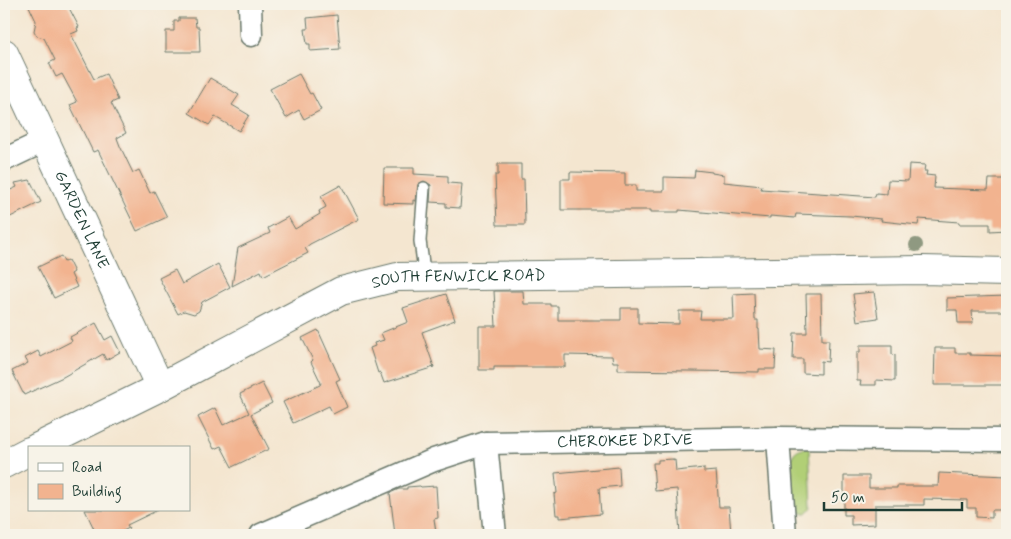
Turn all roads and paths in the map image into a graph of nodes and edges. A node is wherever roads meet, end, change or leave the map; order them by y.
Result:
1 (250, 4) edge
2 (251, 35) dead end
3 (4, 53) edge
4 (46, 140) junction
5 (4, 160) edge
6 (424, 188) dead end
7 (1007, 272) edge
8 (425, 278) junction
9 (160, 387) junction
10 (778, 438) junction
11 (1007, 440) edge
12 (486, 443) junction
13 (40, 446) edge
14 (28, 452) edge
15 (4, 464) edge
16 (261, 535) edge
17 (495, 535) edge
18 (785, 535) edge

1 - 2 street
3 - 4 street, GARDEN LANE
4 - 5 street
4 - 9 street, GARDEN LANE
6 - 8 lane
7 - 8 street, SOUTH FENWICK ROAD
8 - 9 street, SOUTH FENWICK ROAD
9 - 13 street, SOUTH FENWICK ROAD
10 - 11 street, CHEROKEE DRIVE
10 - 12 street, CHEROKEE DRIVE
10 - 18 street
12 - 16 street, CHEROKEE DRIVE
12 - 17 street
14 - 15 street

